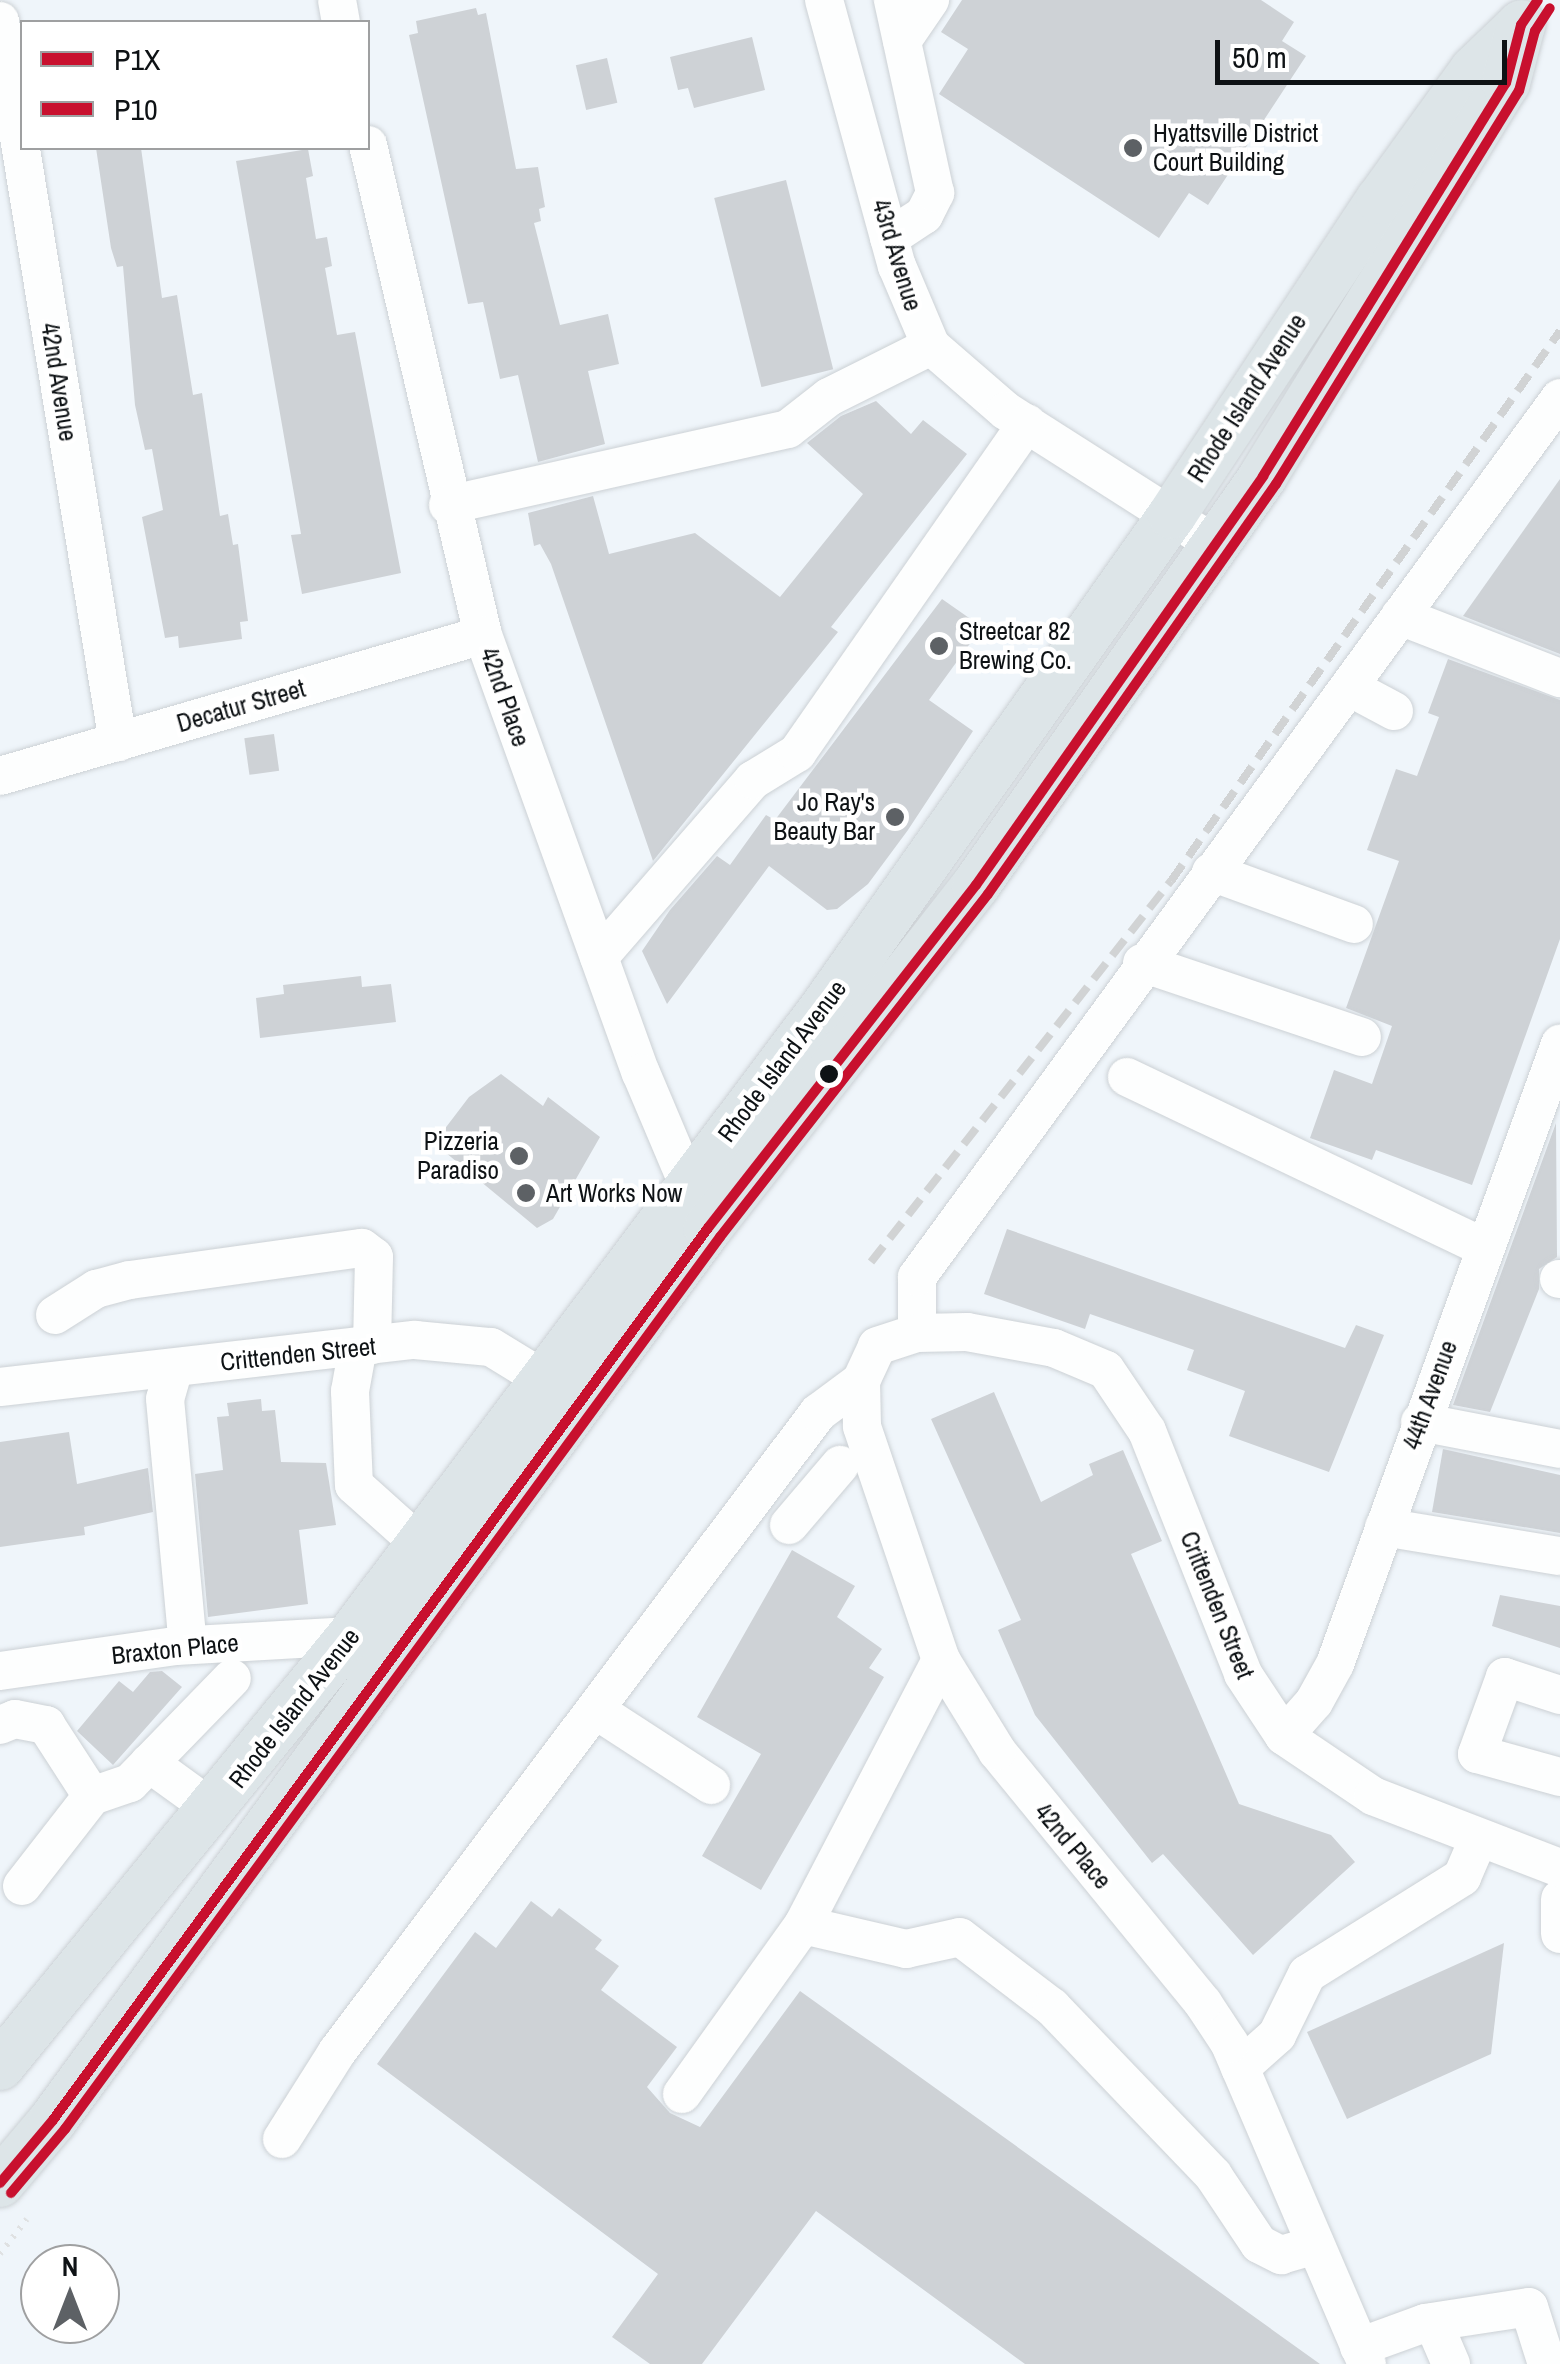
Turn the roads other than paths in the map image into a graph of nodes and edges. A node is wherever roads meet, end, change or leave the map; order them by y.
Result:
1 (824, 0) edge
2 (893, 0) edge
3 (930, 0) edge
4 (1529, 12) edge
5 (0, 21) edge
6 (902, 41) junction
7 (20, 143) edge
8 (21, 150) edge
9 (369, 150) edge
10 (889, 238) junction
11 (931, 346) junction
12 (1560, 398) edge
13 (1027, 424) junction
14 (448, 505) junction
15 (1172, 514) junction
16 (1215, 544) junction
17 (1400, 616) junction
18 (483, 635) junction
19 (1560, 678) edge
20 (1349, 687) junction
21 (1394, 711) dead end
22 (118, 742) junction
23 (0, 776) edge
24 (1211, 872) junction
25 (1354, 924) dead end
26 (599, 957) junction
27 (1142, 964) junction
28 (1362, 1036) dead end
29 (1560, 1044) edge
30 (1127, 1076) dead end
31 (686, 1186) junction
32 (708, 1228) junction
33 (1484, 1247) junction
34 (54, 1314) dead end
35 (916, 1333) junction
36 (365, 1346) junction
37 (174, 1368) junction
38 (542, 1376) junction
39 (860, 1380) junction
40 (0, 1387) edge
41 (580, 1404) junction
42 (1420, 1422) junction
43 (1560, 1449) edge
44 (840, 1465) dead end
45 (881, 1496) junction
46 (1384, 1527) junction
47 (420, 1544) junction
48 (1560, 1556) edge
49 (352, 1636) junction
50 (188, 1645) junction
51 (941, 1660) junction
52 (0, 1671) edge
53 (232, 1678) dead end
54 (1560, 1695) edge
55 (597, 1711) junction
56 (0, 1725) edge
57 (1284, 1736) junction
58 (149, 1764) junction
59 (1560, 1776) edge
60 (711, 1785) dead end
61 (92, 1796) junction
62 (214, 1810) junction
63 (1478, 1840) junction
64 (1560, 1868) edge
65 (22, 1886) dead end
66 (1560, 1899) edge
67 (803, 1925) junction
68 (1560, 1934) edge
69 (0, 2066) edge
70 (1240, 2068) junction
71 (682, 2094) dead end
72 (282, 2139) dead end
73 (0, 2183) edge
74 (1316, 2244) junction
75 (1433, 2322) junction
76 (1363, 2355) edge
77 (1451, 2364) edge
78 (1547, 2364) edge

1 - 10 street, 43rd Avenue
2 - 6 street
3 - 6 street
4 - 15 main road, Rhode Island Avenue
4 - 16 main road, Rhode Island Avenue
5 - 7 street, 42nd Avenue
6 - 10 street
8 - 22 street, 42nd Avenue
9 - 14 street, 42nd Place
10 - 11 street, 43rd Avenue
11 - 13 street, 43rd Avenue
11 - 14 street
12 - 17 street
13 - 15 street, 43rd Avenue
13 - 26 street
14 - 18 street, 42nd Place
15 - 16 street, 43rd Avenue
15 - 31 main road, Rhode Island Avenue
16 - 32 main road, Rhode Island Avenue
17 - 19 street
17 - 20 street
18 - 22 street, Decatur Street
18 - 26 street, 42nd Place
20 - 21 street
20 - 24 street
22 - 23 street, Decatur Street
24 - 25 street
24 - 27 street
26 - 31 street, 42nd Place
27 - 28 street
27 - 35 street
29 - 33 street, 44th Avenue
30 - 33 street
31 - 32 street, 42nd Place
31 - 38 main road, Rhode Island Avenue
32 - 41 main road, Rhode Island Avenue
33 - 42 street, 44th Avenue
34 - 36 street
35 - 39 street
35 - 57 street, Crittenden Street
36 - 37 street, Crittenden Street
36 - 38 street, Crittenden Street
36 - 47 street
37 - 40 street, Crittenden Street
37 - 50 street
38 - 41 street, Crittenden Street
38 - 47 main road, Rhode Island Avenue
39 - 45 street, 42nd Place
39 - 55 street
41 - 73 main road, Rhode Island Avenue
42 - 43 street
42 - 46 street, 44th Avenue
44 - 45 street
45 - 51 street, 42nd Place
46 - 48 street
46 - 57 street, 44th Avenue
47 - 49 main road, Rhode Island Avenue
49 - 50 street, Braxton Place
49 - 62 main road, Rhode Island Avenue
50 - 52 street, Braxton Place
51 - 67 street
51 - 70 street, 42nd Place
53 - 58 street
54 - 59 street
55 - 60 street
55 - 72 street
56 - 61 street
57 - 63 street, Crittenden Street
58 - 61 street
58 - 62 street
61 - 65 street
62 - 69 main road, Rhode Island Avenue
63 - 64 street, Crittenden Street
63 - 70 street
66 - 68 street
67 - 71 street
67 - 74 street
70 - 74 street, 42nd Place
74 - 76 street, 42nd Place
75 - 76 street
75 - 77 street
75 - 78 street

